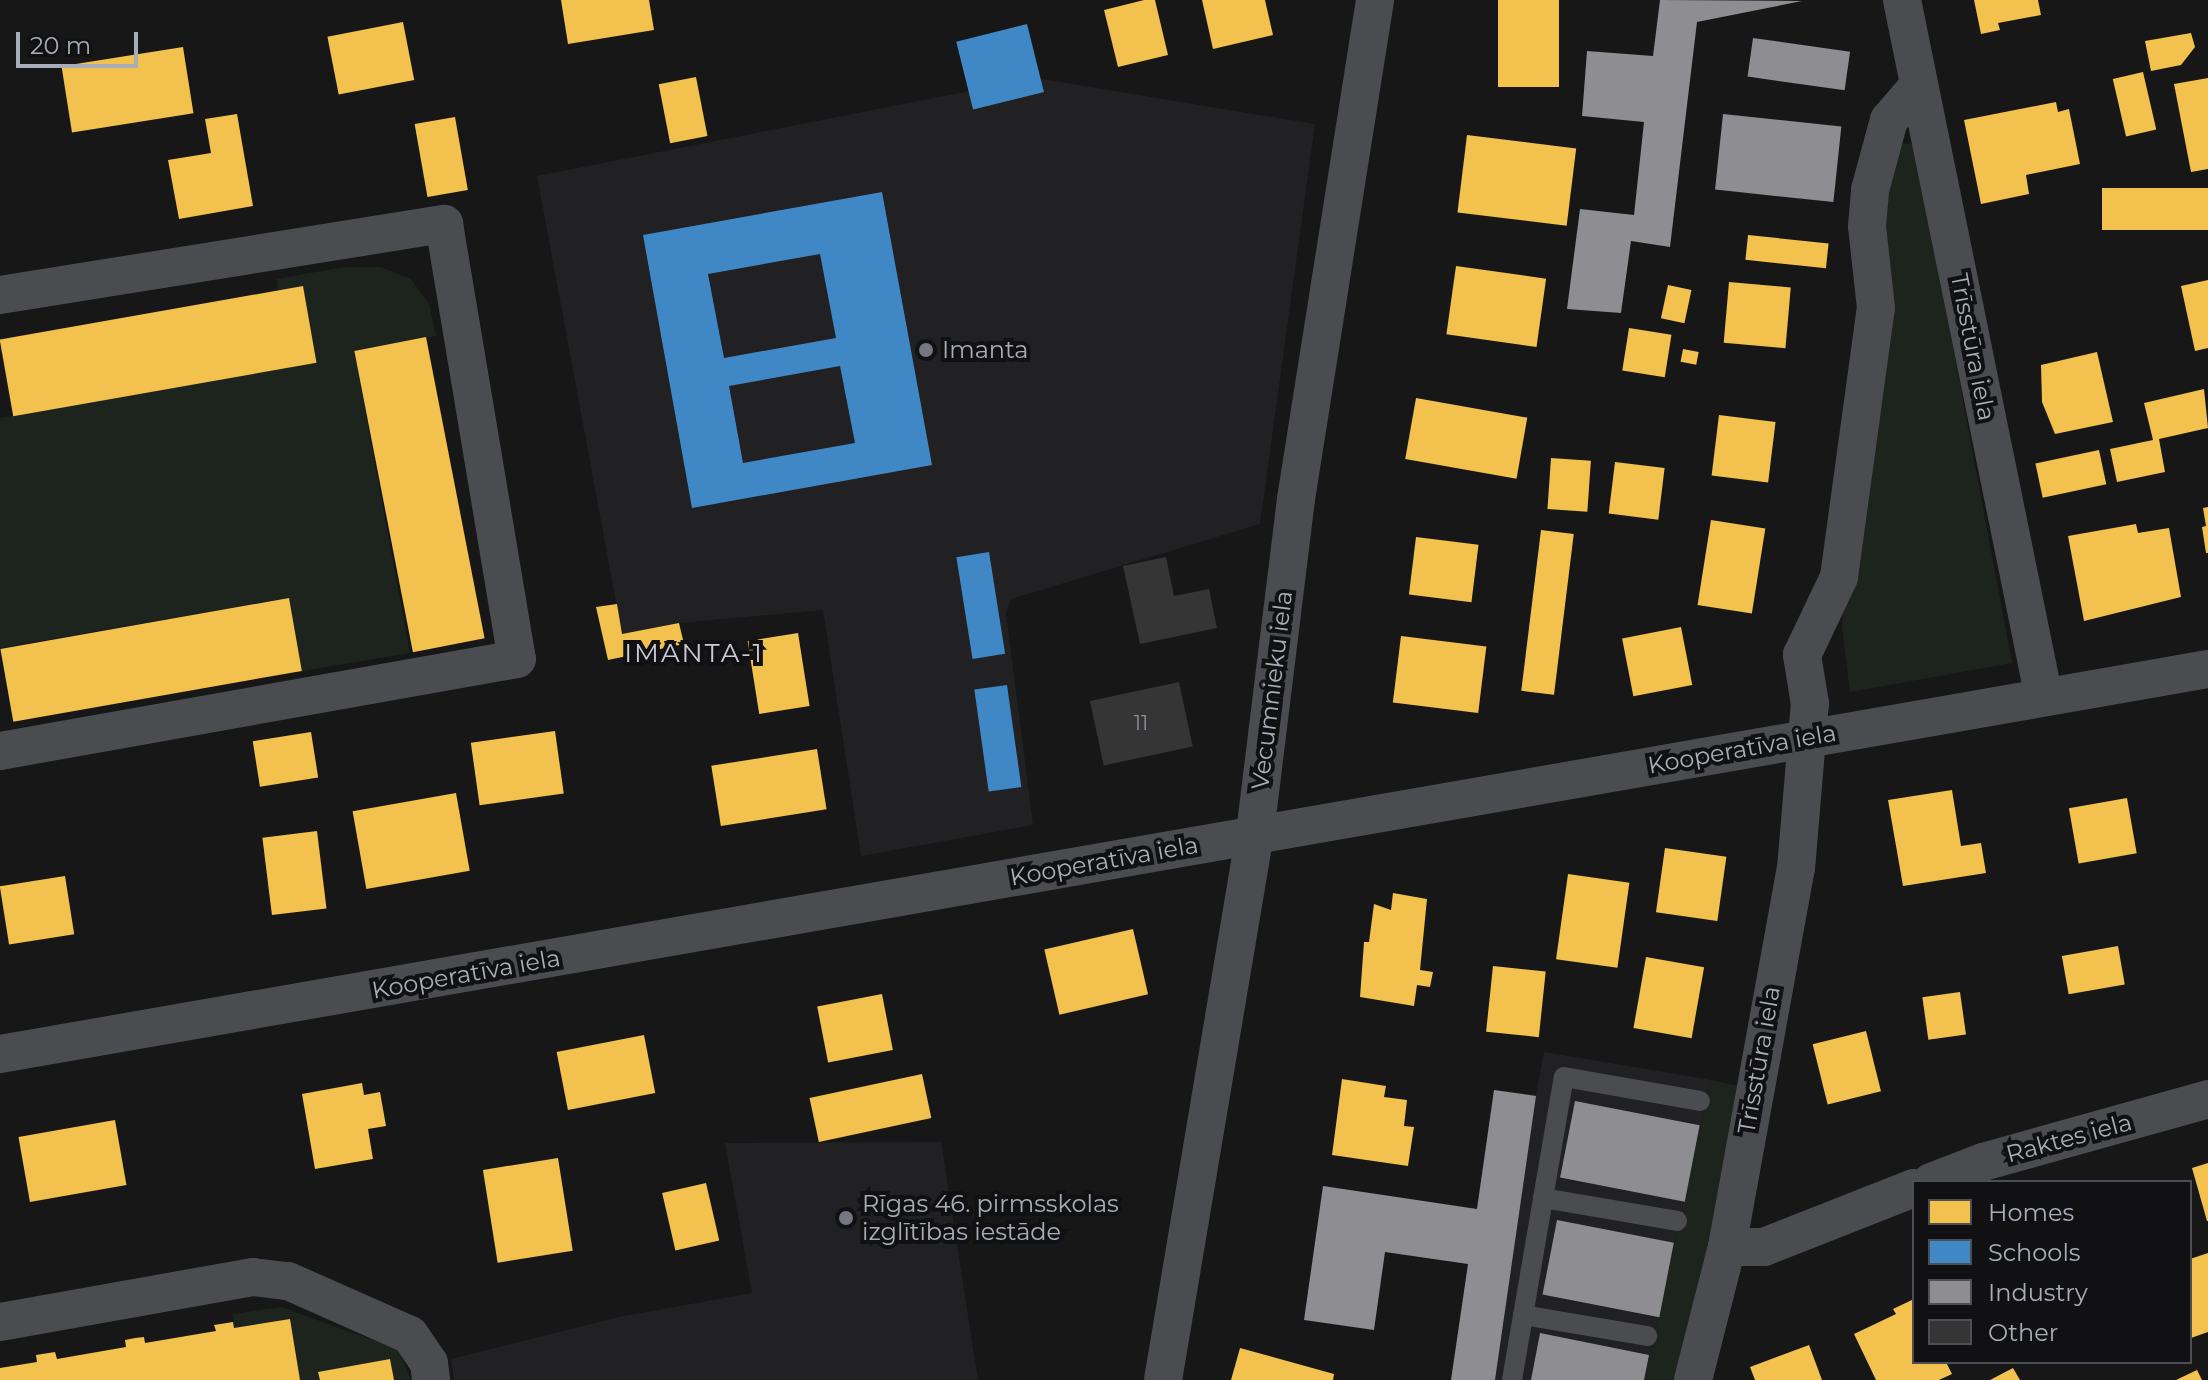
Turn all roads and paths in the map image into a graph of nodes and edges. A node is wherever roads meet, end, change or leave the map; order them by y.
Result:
1 (1375, 0) edge
2 (1902, 0) edge
3 (1919, 85) junction
4 (0, 295) edge
5 (2208, 669) edge
6 (2043, 693) junction
7 (1807, 738) junction
8 (0, 751) edge
9 (1255, 833) junction
10 (0, 1054) edge
11 (2208, 1099) edge
12 (1700, 1101) dead end
13 (1936, 1180) edge
14 (1912, 1189) edge
15 (1543, 1198) junction
16 (1677, 1221) dead end
17 (1727, 1247) junction
18 (1523, 1315) junction
19 (0, 1322) edge
20 (1647, 1336) dead end
21 (431, 1380) edge
22 (1163, 1380) edge
23 (1512, 1380) edge
24 (1693, 1380) edge

1 - 9 street, Vecumnieku iela
2 - 3 street, Trīsstūra iela
3 - 6 street, Trīsstūra iela
3 - 7 street, Trīsstūra iela
4 - 8 street
5 - 6 street, Kooperatīva iela
6 - 7 street, Kooperatīva iela
7 - 9 street, Kooperatīva iela
7 - 17 street, Trīsstūra iela
9 - 10 street, Kooperatīva iela
9 - 22 street, Vecumnieku iela
11 - 13 street, Raktes iela
12 - 15 lane
14 - 17 street
15 - 16 lane
15 - 18 lane
17 - 24 street, Trīsstūra iela
18 - 20 lane
18 - 23 lane
19 - 21 street

